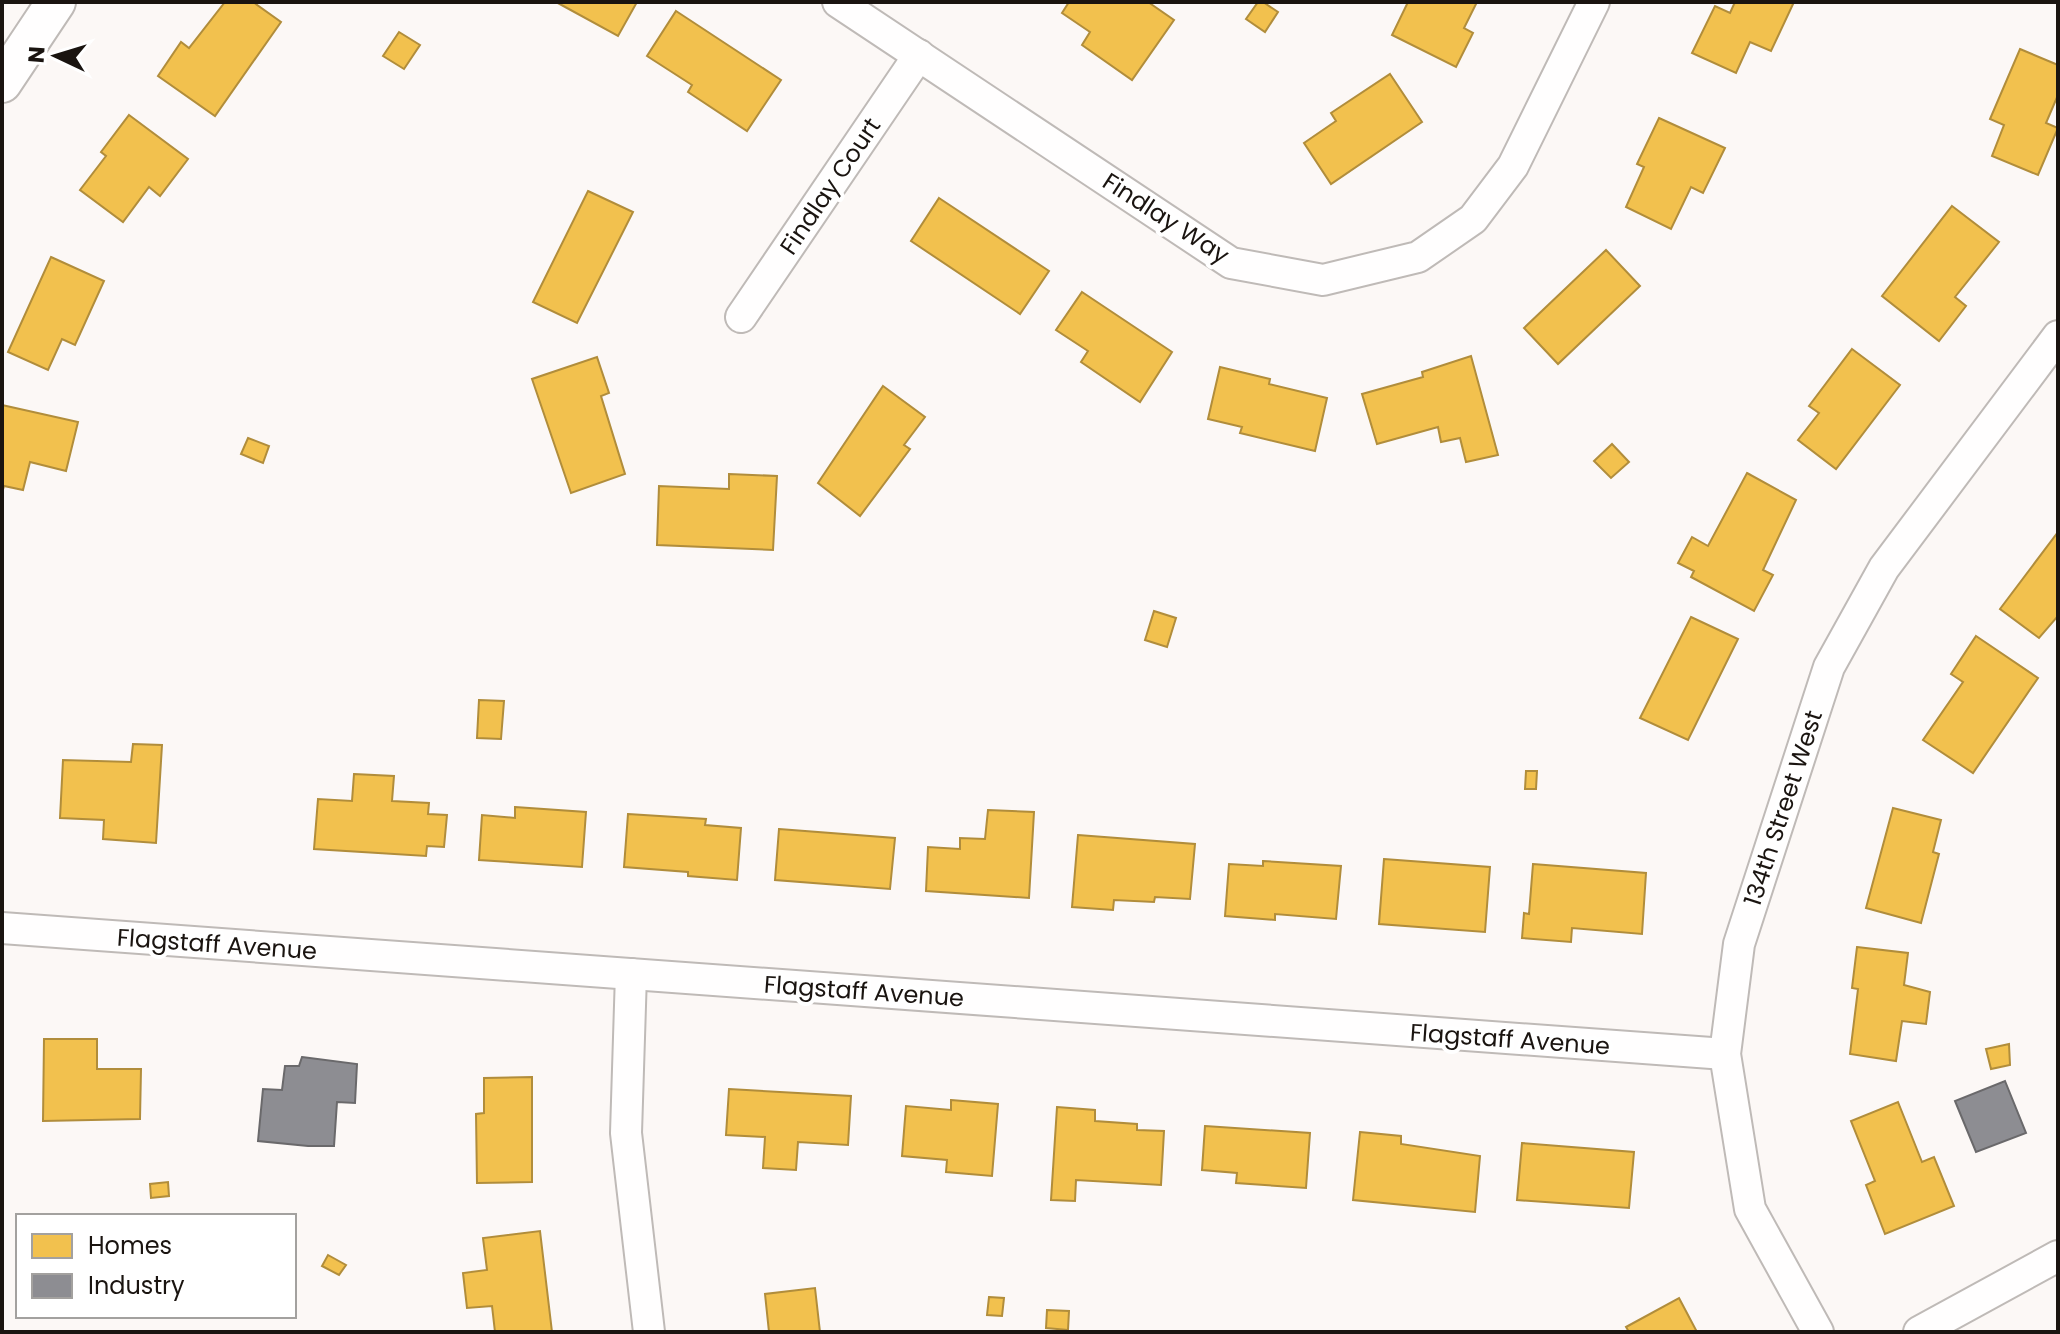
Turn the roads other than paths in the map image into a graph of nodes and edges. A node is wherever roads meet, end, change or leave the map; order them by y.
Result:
1 (56, 2) edge
2 (838, 2) edge
3 (1594, 2) edge
4 (919, 55) junction
5 (2, 83) edge
6 (741, 317) dead end
7 (2058, 336) edge
8 (2, 928) edge
9 (631, 974) junction
10 (1725, 1054) junction
11 (2058, 1256) edge
12 (649, 1332) edge
13 (1818, 1332) edge
14 (1919, 1332) edge

1 - 5 street
2 - 4 street, Findlay Way
3 - 4 street, Findlay Way
4 - 6 street, Findlay Court
7 - 10 street, 134th Street West
8 - 9 street, Flagstaff Avenue
9 - 10 street, Flagstaff Avenue
9 - 12 street
10 - 13 street, 134th Street West
11 - 14 street

